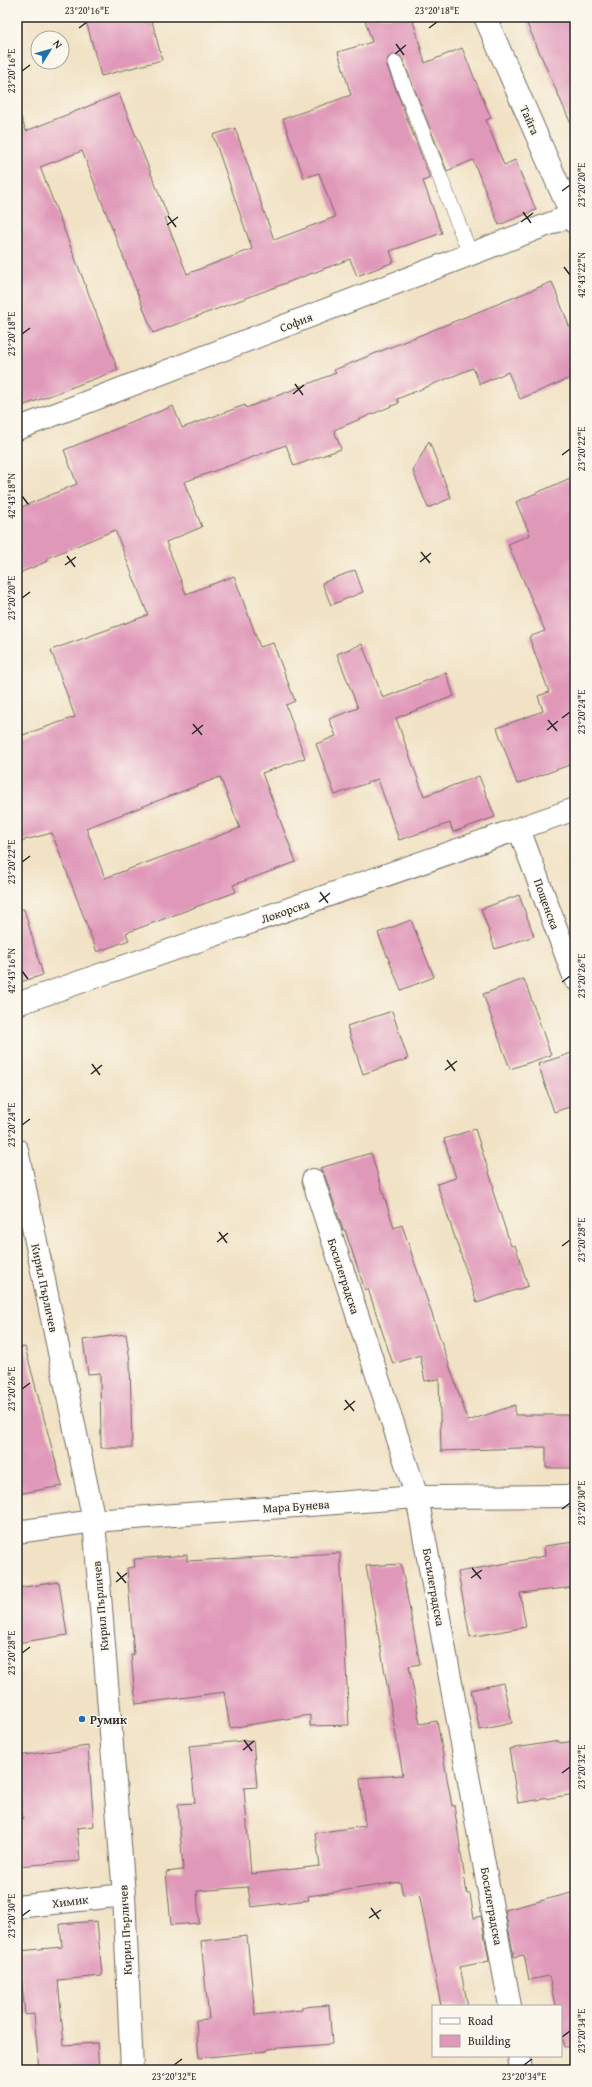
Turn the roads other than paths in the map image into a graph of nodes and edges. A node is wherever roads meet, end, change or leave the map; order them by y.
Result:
1 (485, 17) edge
2 (395, 63) dead end
3 (574, 218) edge
4 (471, 256) junction
5 (17, 429) edge
6 (575, 809) edge
7 (519, 829) junction
8 (575, 980) edge
9 (17, 1004) edge
10 (17, 1150) edge
11 (312, 1180) dead end
12 (575, 1496) edge
13 (417, 1497) junction
14 (94, 1521) junction
15 (17, 1532) edge
16 (124, 1895) junction
17 (17, 1908) edge
18 (510, 2005) edge
19 (519, 2057) edge
20 (132, 2070) edge
21 (521, 2070) edge

1 - 3 street, Тайга
2 - 4 lane
3 - 4 street, София
4 - 5 street, София
6 - 7 street, Локорска
7 - 8 street, Пощенска
7 - 9 street, Локорска
10 - 14 street, Кирил Пърличев
11 - 13 street, Босилеградска
12 - 13 street, Мара Бунева
13 - 14 street, Мара Бунева
13 - 18 street, Босилеградска
14 - 15 street, Мара Бунева
14 - 16 street, Кирил Пърличев
16 - 17 street, Химик
16 - 20 street, Кирил Пърличев
19 - 21 street

